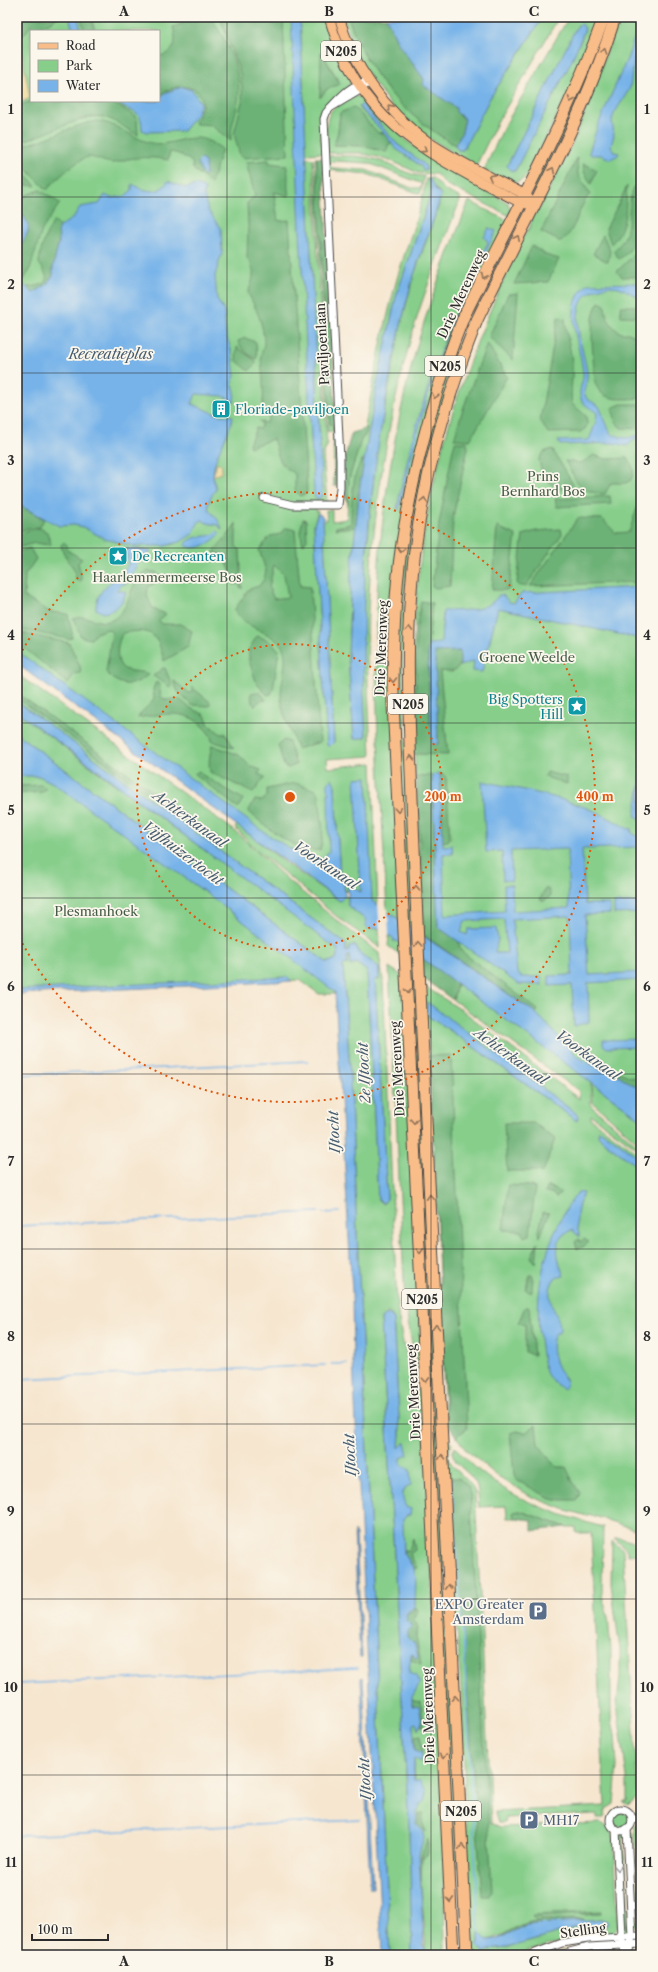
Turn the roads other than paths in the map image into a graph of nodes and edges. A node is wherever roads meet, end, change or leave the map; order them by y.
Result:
1 (329, 17) edge
2 (339, 17) edge
3 (604, 17) edge
4 (615, 17) edge
5 (369, 81) junction
6 (360, 86) junction
7 (523, 199) junction
8 (534, 205) junction
9 (264, 498) dead end
10 (632, 1819) junction
11 (641, 1819) edge
12 (627, 1828) junction
13 (616, 1829) junction
14 (641, 1936) edge
15 (621, 1937) junction
16 (632, 1937) junction
17 (641, 1944) edge
18 (626, 1945) junction
19 (453, 1955) edge
20 (467, 1955) edge
21 (530, 1955) edge
22 (558, 1955) edge
23 (627, 1955) edge

1 - 6 main road, N205
2 - 5 main road, N205
3 -> 7 highway, Drie Merenweg / N205
8 -> 4 highway, Drie Merenweg / N205
5 - 6 street, Paviljoenlaan
7 -> 5 main road, N205
6 -> 7 main road, N205
6 - 9 street, Paviljoenlaan
7 - 8 main road, N205
7 -> 19 highway, Drie Merenweg / N205
20 -> 8 highway, Drie Merenweg / N205
10 - 11 street
10 - 12 street
10 - 13 street
12 - 13 street
12 - 16 street
13 -> 15 street
14 - 16 street, Stelling
15 - 16 street, Stelling
15 - 18 street
15 - 21 street, Stelling
16 - 18 street
17 - 18 street, Stelling
18 - 22 street, Stelling
18 - 23 street

